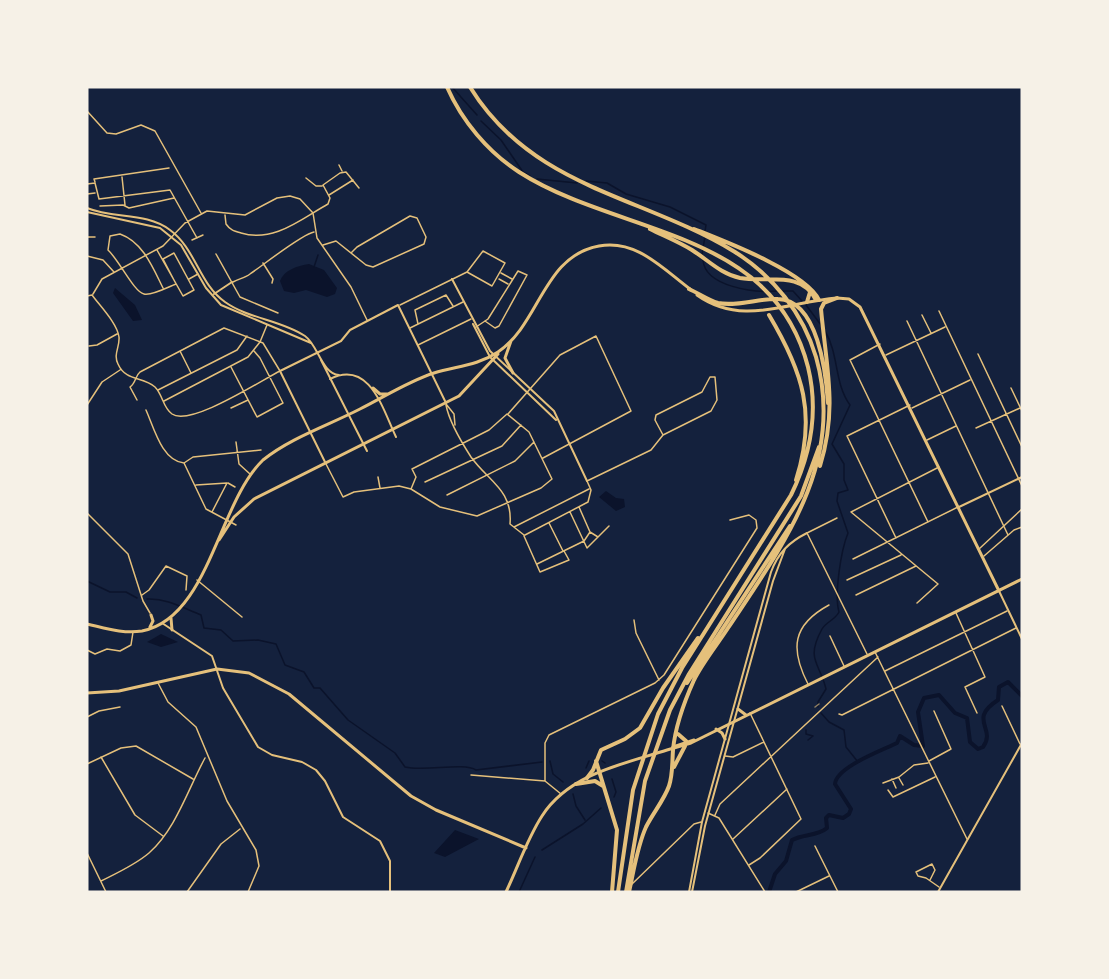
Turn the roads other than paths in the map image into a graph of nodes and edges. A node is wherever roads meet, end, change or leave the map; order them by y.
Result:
1 (447, 87) edge
2 (470, 87) edge
3 (87, 111) edge
4 (339, 165) dead end
5 (169, 168) dead end
6 (343, 172) junction
7 (122, 175) junction
8 (306, 178) dead end
9 (353, 179) junction
10 (95, 183) junction
11 (87, 184) edge
12 (323, 186) junction
13 (359, 188) dead end
14 (96, 193) junction
15 (87, 194) edge
16 (328, 195) junction
17 (124, 196) junction
18 (175, 198) junction
19 (126, 206) junction
20 (100, 207) dead end
21 (87, 210) edge
22 (648, 212) junction
23 (313, 213) junction
24 (201, 214) junction
25 (225, 214) junction
26 (625, 217) junction
27 (188, 221) junction
28 (315, 232) junction
29 (174, 235) junction
30 (203, 235) dead end
31 (87, 237) edge
32 (95, 237) dead end
33 (197, 238) junction
34 (711, 238) junction
35 (192, 240) dead end
36 (323, 246) junction
37 (157, 249) junction
38 (351, 253) junction
39 (216, 254) dead end
40 (146, 255) junction
41 (87, 256) edge
42 (163, 260) junction
43 (262, 263) junction
44 (123, 267) junction
45 (114, 272) junction
46 (467, 272) junction
47 (501, 273) junction
48 (200, 274) junction
49 (498, 278) junction
50 (189, 279) junction
51 (452, 279) junction
52 (512, 280) junction
53 (232, 282) junction
54 (175, 283) junction
55 (272, 283) dead end
56 (509, 285) junction
57 (163, 288) junction
58 (689, 289) junction
59 (808, 289) junction
60 (215, 293) junction
61 (92, 295) junction
62 (87, 296) edge
63 (212, 297) junction
64 (837, 298) junction
65 (818, 300) junction
66 (463, 302) junction
67 (809, 302) junction
68 (398, 305) junction
69 (453, 306) junction
70 (770, 309) junction
71 (939, 311) dead end
72 (278, 313) dead end
73 (922, 315) dead end
74 (472, 320) junction
75 (367, 321) junction
76 (486, 321) junction
77 (907, 321) dead end
78 (267, 324) junction
79 (418, 324) junction
80 (476, 327) junction
81 (946, 327) junction
82 (409, 328) junction
83 (118, 333) junction
84 (932, 334) junction
85 (247, 336) junction
86 (512, 338) junction
87 (916, 341) junction
88 (260, 342) junction
89 (312, 343) junction
90 (880, 344) junction
91 (418, 345) junction
92 (89, 346) dead end
93 (180, 351) junction
94 (254, 351) junction
95 (318, 353) junction
96 (978, 354) dead end
97 (886, 355) junction
98 (493, 357) junction
99 (231, 367) junction
100 (121, 370) junction
101 (280, 371) junction
102 (513, 372) junction
103 (192, 373) junction
104 (432, 374) junction
105 (339, 375) junction
106 (269, 376) junction
107 (332, 378) junction
108 (971, 379) junction
109 (135, 380) junction
110 (128, 384) dead end
111 (130, 387) junction
112 (373, 388) junction
113 (530, 388) junction
114 (1011, 388) dead end
115 (243, 390) junction
116 (158, 391) junction
117 (526, 391) junction
118 (392, 393) junction
119 (942, 394) junction
120 (88, 399) edge
121 (137, 400) dead end
122 (248, 400) junction
123 (379, 400) junction
124 (163, 401) junction
125 (446, 404) junction
126 (87, 405) edge
127 (911, 406) junction
128 (231, 408) dead end
129 (146, 410) dead end
130 (1021, 410) edge
131 (829, 413) junction
132 (508, 414) junction
133 (348, 415) junction
134 (1006, 415) junction
135 (879, 420) junction
136 (992, 422) junction
137 (559, 423) junction
138 (522, 425) junction
139 (957, 426) junction
140 (976, 428) dead end
141 (393, 430) junction
142 (311, 433) junction
143 (663, 435) junction
144 (396, 437) dead end
145 (927, 440) junction
146 (821, 441) junction
147 (236, 442) dead end
148 (463, 442) junction
149 (535, 442) junction
150 (363, 444) junction
151 (570, 445) junction
152 (1022, 447) edge
153 (261, 450) dead end
154 (367, 451) dead end
155 (236, 453) junction
156 (543, 458) junction
157 (473, 460) junction
158 (184, 463) junction
159 (326, 463) junction
160 (940, 467) junction
161 (488, 474) junction
162 (250, 475) junction
163 (378, 477) dead end
164 (1020, 478) edge
165 (587, 481) junction
166 (425, 482) dead end
167 (909, 482) junction
168 (227, 483) junction
169 (194, 486) junction
170 (1022, 486) edge
171 (235, 487) dead end
172 (590, 487) junction
173 (380, 489) junction
174 (411, 489) junction
175 (989, 493) junction
176 (447, 495) dead end
177 (791, 495) junction
178 (877, 498) junction
179 (508, 503) junction
180 (579, 507) junction
181 (959, 507) junction
182 (1022, 509) edge
183 (570, 511) junction
184 (87, 513) edge
185 (212, 513) junction
186 (837, 518) dead end
187 (730, 520) dead end
188 (228, 521) junction
189 (548, 522) junction
190 (928, 522) junction
191 (236, 525) dead end
192 (609, 526) dead end
193 (1004, 526) junction
194 (1022, 527) edge
195 (513, 528) junction
196 (590, 532) junction
197 (807, 533) junction
198 (525, 535) junction
199 (1008, 535) junction
200 (598, 537) junction
201 (895, 538) junction
202 (584, 541) junction
203 (888, 542) junction
204 (786, 546) junction
205 (894, 547) junction
206 (979, 549) junction
207 (564, 551) junction
208 (902, 554) junction
209 (983, 557) junction
210 (853, 559) dead end
211 (536, 565) junction
212 (917, 566) junction
213 (1022, 579) edge
214 (197, 580) junction
215 (769, 580) junction
216 (847, 580) dead end
217 (773, 581) junction
218 (186, 590) dead end
219 (999, 591) junction
220 (856, 595) dead end
221 (141, 596) junction
222 (916, 603) dead end
223 (829, 605) dead end
224 (1008, 611) junction
225 (956, 612) junction
226 (151, 615) junction
227 (172, 616) junction
228 (242, 617) dead end
229 (634, 620) dead end
230 (87, 624) edge
231 (162, 624) junction
232 (708, 626) junction
233 (1017, 628) junction
234 (149, 629) junction
235 (172, 630) junction
236 (966, 631) junction
237 (133, 632) junction
238 (830, 636) dead end
239 (1022, 639) edge
240 (750, 649) junction
241 (973, 649) junction
242 (87, 650) edge
243 (754, 650) junction
244 (875, 651) junction
245 (867, 655) junction
246 (878, 657) junction
247 (844, 667) junction
248 (217, 669) junction
249 (885, 671) junction
250 (659, 680) junction
251 (158, 682) junction
252 (808, 684) junction
253 (893, 689) junction
254 (87, 693) edge
255 (677, 695) junction
256 (1002, 706) dead end
257 (120, 707) dead end
258 (738, 709) junction
259 (934, 711) dead end
260 (977, 713) dead end
261 (748, 714) junction
262 (839, 714) dead end
263 (87, 717) edge
264 (734, 720) junction
265 (729, 723) junction
266 (716, 729) junction
267 (677, 732) junction
268 (725, 739) junction
269 (765, 742) junction
270 (686, 743) junction
271 (1022, 743) edge
272 (671, 749) junction
273 (206, 756) junction
274 (724, 756) junction
275 (772, 756) junction
276 (101, 758) junction
277 (596, 758) junction
278 (929, 762) junction
279 (87, 764) edge
280 (599, 772) junction
281 (672, 773) junction
282 (471, 775) dead end
283 (935, 776) junction
284 (899, 777) junction
285 (587, 778) junction
286 (194, 779) junction
287 (892, 779) junction
288 (545, 781) junction
289 (883, 783) dead end
290 (576, 784) junction
291 (903, 785) dead end
292 (896, 788) dead end
293 (604, 789) junction
294 (787, 789) junction
295 (888, 790) dead end
296 (561, 794) junction
297 (707, 812) junction
298 (715, 815) junction
299 (702, 822) junction
300 (241, 828) junction
301 (164, 837) junction
302 (531, 837) junction
303 (732, 840) junction
304 (967, 840) junction
305 (511, 842) junction
306 (815, 846) dead end
307 (526, 848) junction
308 (87, 853) edge
309 (634, 857) junction
310 (748, 865) junction
311 (830, 875) junction
312 (930, 880) junction
313 (101, 881) junction
314 (940, 888) junction
315 (106, 892) edge
316 (187, 892) edge
317 (248, 892) edge
318 (390, 892) edge
319 (506, 892) edge
320 (612, 892) edge
321 (624, 892) edge
322 (690, 892) edge
323 (765, 892) edge
324 (796, 892) edge
325 (838, 892) edge
326 (938, 892) edge

1 - 26 highway
2 - 22 highway
3 - 24 street
4 - 6 street
5 - 7 street
6 - 9 street
6 - 12 street
7 - 10 street
7 - 17 street
8 - 12 street
9 - 13 street
9 - 16 street
10 - 11 street
10 - 14 street
12 - 16 street
14 - 15 street
14 - 17 street
16 - 23 street
17 - 18 street
17 - 19 street
18 - 19 street
18 - 27 street
19 - 20 street
21 - 29 street
22 - 34 highway
22 - 34 highway
23 - 25 street
23 - 25 street
23 - 28 street
24 - 25 street
24 - 27 street
26 - 59 highway
26 - 177 highway
27 - 29 street
27 - 33 street
28 - 36 street
28 - 43 street
29 - 37 street
29 - 48 street
30 - 33 street
31 - 32 street
33 - 35 street
34 - 65 highway
34 - 146 highway
36 - 38 street
36 - 75 street
37 - 40 street
37 - 42 street
38 - 38 street
39 - 53 street
40 - 44 street
40 - 44 street
40 - 57 street
41 - 45 street
42 - 50 street
42 - 54 street
43 - 53 street
43 - 55 street
44 - 45 street
44 - 57 street
45 - 61 street
46 - 47 street
46 - 49 street
46 - 51 street
47 - 49 street
47 - 52 street
48 - 50 street
48 - 60 street
48 - 63 street
49 - 56 street
50 - 54 street
51 - 66 street
51 - 68 street
52 - 56 street
52 - 76 street
53 - 60 street
53 - 72 street
54 - 57 street
56 - 76 street
58 - 70 main road
58 - 86 main road
58 - 131 highway
59 - 65 highway
59 - 67 highway
60 - 63 street
60 - 89 street
61 - 62 street
61 - 83 street
63 - 78 street
64 - 65 main road
64 - 90 main road
64 - 131 highway
65 - 67 main road
66 - 69 street
66 - 74 street
67 - 70 main road
68 - 75 street
68 - 82 street
69 - 79 street
69 - 79 street
70 - 177 highway
71 - 81 street
73 - 84 street
74 - 80 street
74 - 91 street
74 - 98 street
75 - 95 street
76 - 80 street
77 - 87 street
78 - 88 street
78 - 89 street
79 - 82 street
80 - 98 street
81 - 84 street
81 - 108 street
82 - 91 street
83 - 92 street
83 - 100 street
84 - 87 street
85 - 88 street
85 - 93 street
85 - 103 street
86 - 98 main road
86 - 102 main road
87 - 97 street
87 - 119 street
88 - 94 street
88 - 101 street
89 - 95 street
90 - 97 main road
90 - 135 street
91 - 104 street
93 - 103 street
93 - 109 street
94 - 99 street
94 - 106 street
95 - 101 street
95 - 105 street
95 - 107 street
96 - 134 street
97 - 127 main road
98 - 102 street
98 - 104 main road
98 - 117 street
98 - 125 main road
99 - 115 street
99 - 124 street
100 - 109 street
100 - 120 street
101 - 106 street
101 - 142 street
102 - 113 street
103 - 116 street
104 - 118 main road
104 - 125 street
105 - 107 street
105 - 112 street
106 - 115 street
106 - 122 street
107 - 133 street
108 - 119 street
108 - 136 street
109 - 111 street
109 - 116 street
110 - 111 street
111 - 121 street
112 - 118 main road
112 - 123 street
113 - 117 street
113 - 137 street
113 - 151 street
114 - 130 street
115 - 122 street
115 - 124 street
116 - 124 street
117 - 132 street
117 - 137 street
118 - 123 main road
119 - 127 street
119 - 139 street
120 - 126 street
122 - 128 street
123 - 133 main road
123 - 141 street
125 - 141 main road
125 - 148 street
127 - 135 street
127 - 145 main road
129 - 158 street
130 - 134 street
131 - 255 highway
132 - 138 street
132 - 148 street
133 - 142 main road
133 - 150 street
134 - 136 street
134 - 152 street
135 - 167 street
135 - 178 street
136 - 140 street
136 - 164 street
137 - 151 street
138 - 149 street
138 - 157 street
139 - 145 street
139 - 175 street
141 - 144 street
141 - 150 main road
142 - 159 street
142 - 162 main road
143 - 143 street
143 - 165 street
145 - 160 main road
146 - 255 highway
146 - 267 highway
147 - 155 street
148 - 157 street
148 - 174 street
149 - 156 street
149 - 161 street
150 - 154 street
150 - 159 main road
151 - 156 street
151 - 165 street
153 - 155 street
155 - 158 street
155 - 162 street
156 - 179 street
157 - 161 street
157 - 166 street
158 - 169 street
159 - 173 street
159 - 188 main road
160 - 167 street
160 - 181 main road
161 - 176 street
161 - 179 street
162 - 188 main road
163 - 173 street
164 - 170 street
164 - 175 street
165 - 172 street
167 - 178 street
167 - 190 street
168 - 169 street
168 - 171 street
168 - 185 street
169 - 185 street
172 - 180 street
172 - 195 street
173 - 174 street
174 - 179 street
175 - 181 street
175 - 193 street
177 - 232 highway
178 - 201 street
178 - 203 street
179 - 195 street
180 - 183 street
180 - 196 street
181 - 190 street
181 - 206 main road
182 - 193 street
183 - 189 street
183 - 202 street
184 - 221 street
185 - 188 street
186 - 197 street
187 - 250 street
188 - 191 street
188 - 214 main road
189 - 198 street
189 - 207 street
190 - 201 street
192 - 200 street
193 - 199 street
193 - 206 street
194 - 199 street
195 - 198 street
196 - 200 street
196 - 202 street
197 - 204 street
197 - 245 street
198 - 211 street
199 - 209 street
200 - 202 street
201 - 203 street
201 - 205 street
202 - 207 street
203 - 205 street
203 - 210 street
204 - 215 street
204 - 217 street
205 - 208 street
206 - 209 main road
207 - 211 street
207 - 211 street
208 - 212 street
208 - 216 street
209 - 219 main road
212 - 220 street
212 - 222 street
213 - 219 main road
214 - 227 main road
214 - 228 street
215 - 217 street
215 - 240 street
217 - 243 street
218 - 221 street
219 - 224 street
219 - 225 main road
221 - 226 street
223 - 252 street
224 - 233 street
224 - 236 street
225 - 236 street
225 - 244 main road
226 - 231 street
226 - 234 main road
227 - 231 main road
227 - 235 main road
229 - 250 street
230 - 237 main road
231 - 234 main road
231 - 235 street
232 - 277 highway
232 - 321 highway
233 - 239 street
233 - 241 street
234 - 237 main road
235 - 248 street
236 - 241 street
236 - 249 street
237 - 242 street
238 - 247 street
240 - 243 street
240 - 265 street
241 - 253 street
241 - 260 street
243 - 258 street
244 - 245 main road
244 - 246 street
245 - 247 main road
246 - 249 street
246 - 275 street
247 - 252 main road
248 - 251 main road
248 - 305 main road
248 - 318 street
249 - 253 street
250 - 288 street
251 - 254 main road
251 - 273 street
252 - 261 main road
253 - 262 street
253 - 278 street
255 - 309 highway
256 - 271 street
257 - 263 street
258 - 261 main road
258 - 264 street
259 - 278 street
261 - 264 main road
261 - 269 street
264 - 265 main road
264 - 274 street
265 - 266 main road
265 - 268 street
266 - 268 main road
266 - 270 main road
267 - 270 highway
267 - 272 highway
268 - 297 street
269 - 274 street
269 - 275 street
270 - 272 main road
270 - 281 highway
271 - 304 street
272 - 280 main road
272 - 281 highway
273 - 286 street
273 - 300 street
274 - 297 street
275 - 294 street
275 - 298 street
276 - 279 street
276 - 286 street
276 - 301 street
277 - 280 highway
277 - 285 highway
278 - 283 street
278 - 284 street
280 - 285 main road
280 - 293 highway
281 - 309 highway
282 - 288 street
283 - 295 street
283 - 304 street
284 - 287 street
284 - 291 street
285 - 290 main road
286 - 301 street
287 - 289 street
287 - 292 street
288 - 296 street
290 - 293 highway
290 - 296 main road
293 - 320 highway
294 - 303 street
294 - 310 street
296 - 302 main road
297 - 298 street
297 - 299 street
297 - 322 street
298 - 303 street
299 - 321 street
299 - 322 street
300 - 316 street
300 - 317 street
301 - 313 street
302 - 305 main road
302 - 307 main road
303 - 310 street
304 - 314 street
305 - 307 main road
306 - 311 street
307 - 319 main road
308 - 313 street
309 - 321 highway
310 - 323 street
311 - 324 street
311 - 325 street
312 - 312 street
312 - 314 street
313 - 315 street
314 - 326 street

